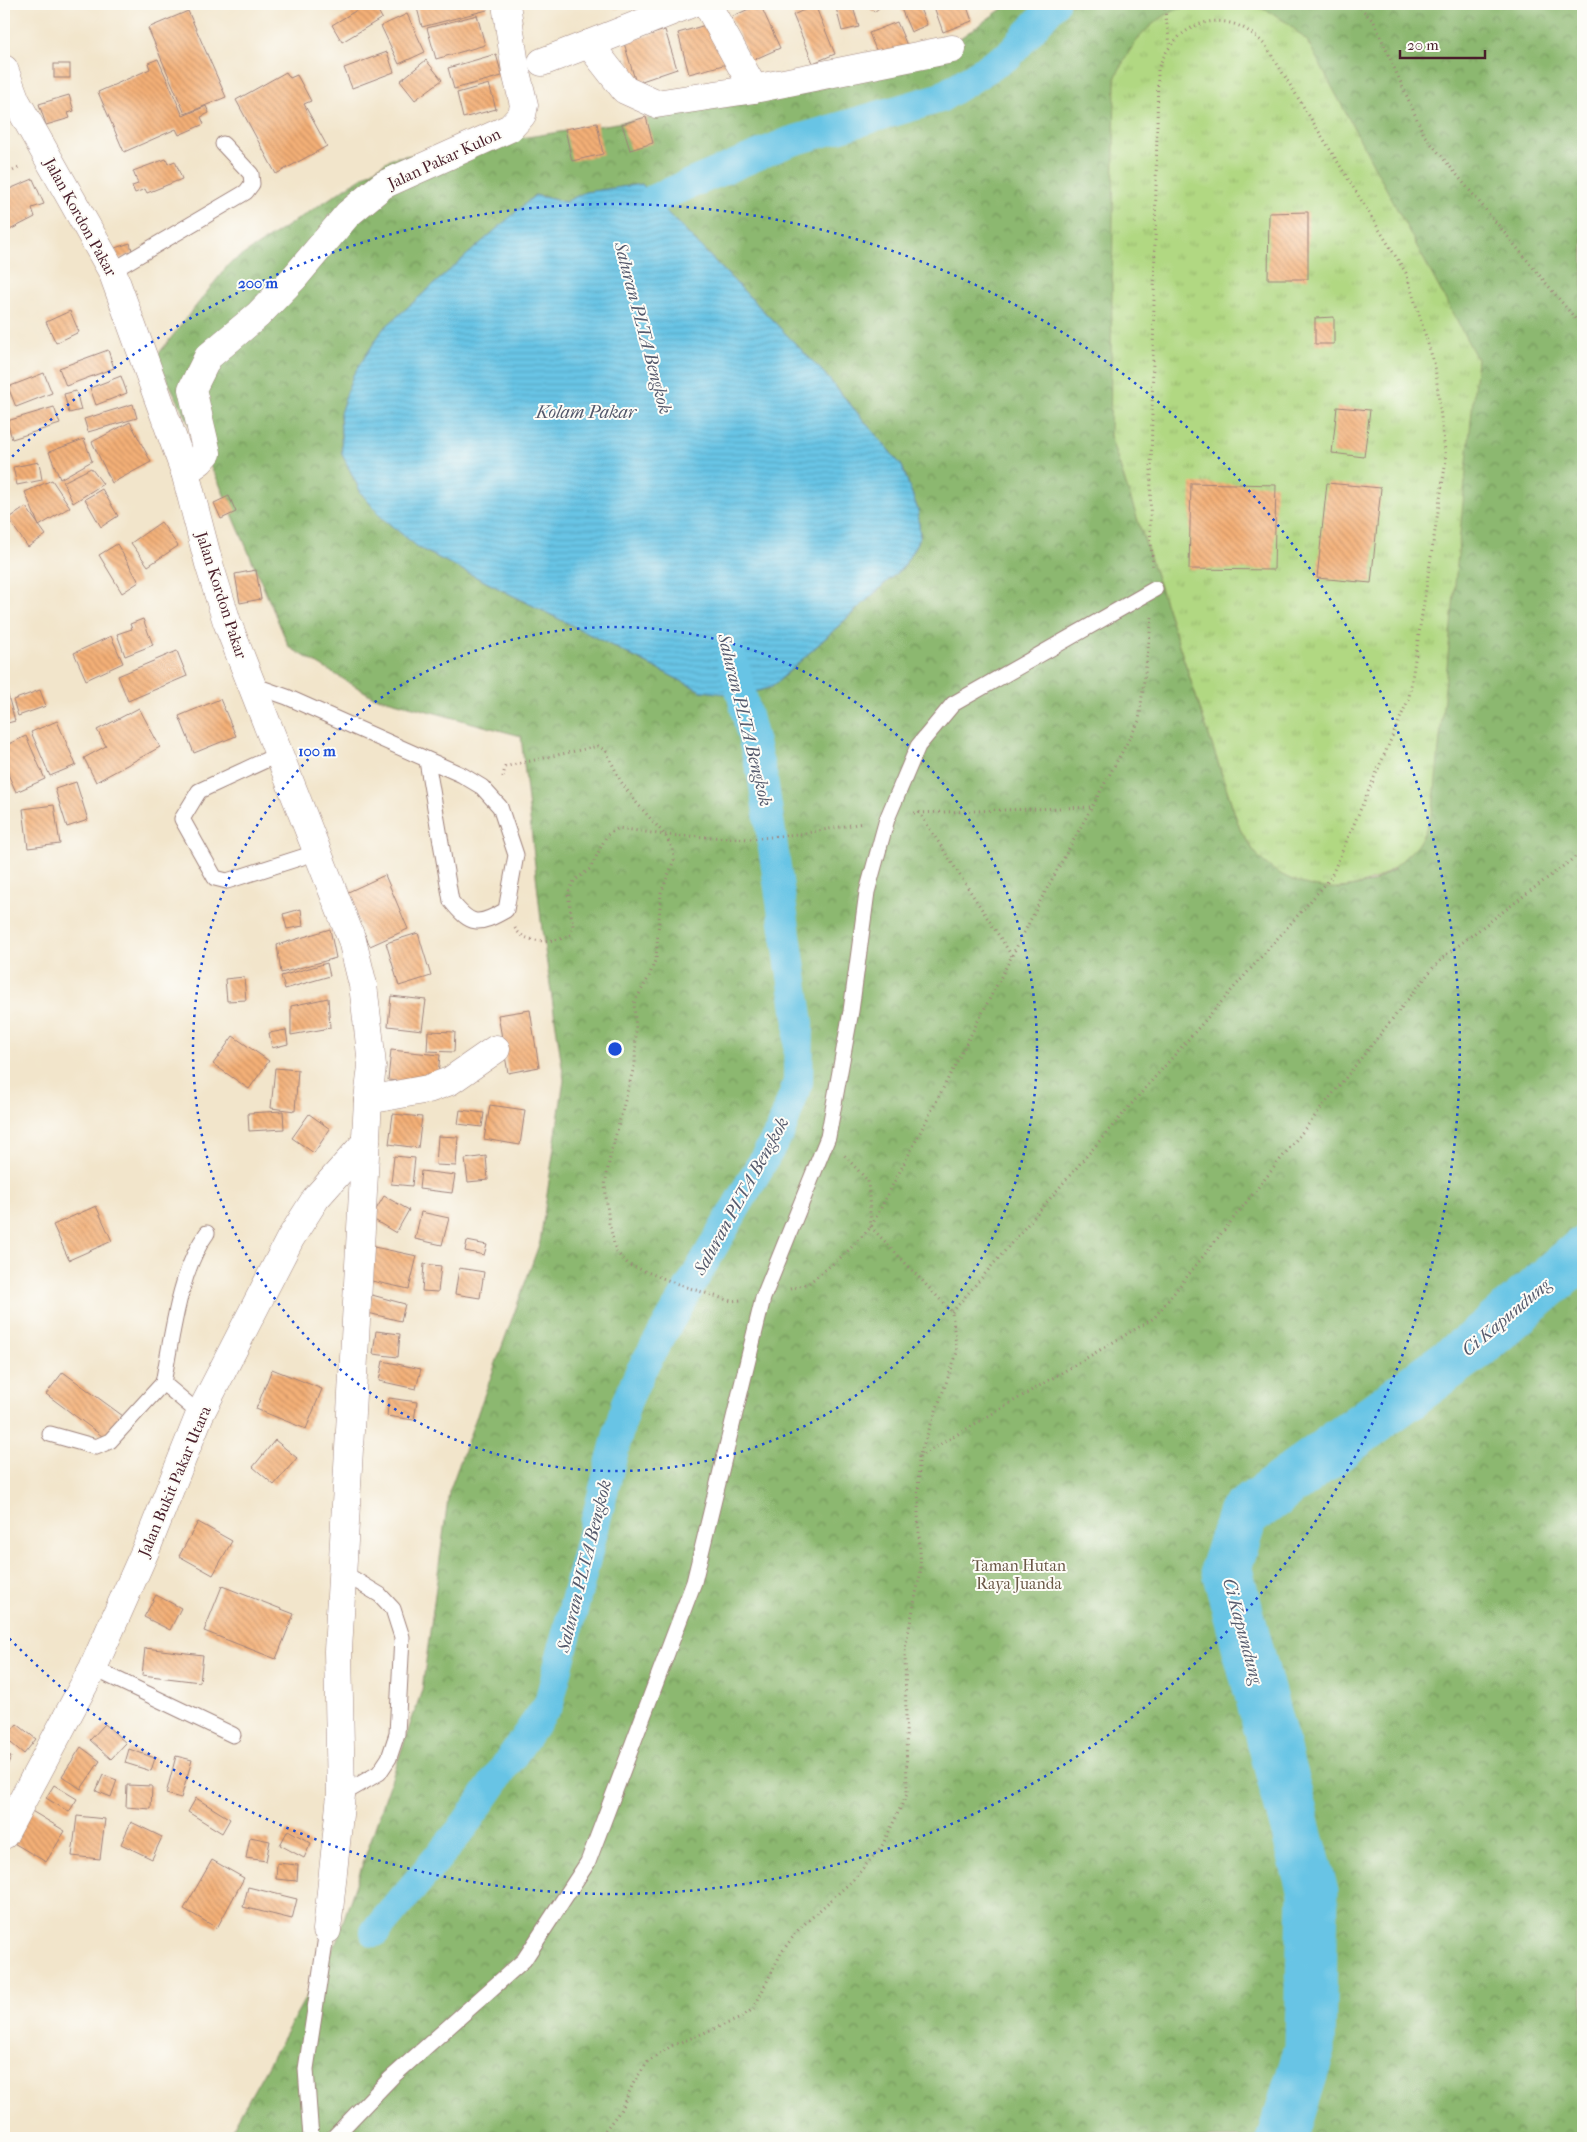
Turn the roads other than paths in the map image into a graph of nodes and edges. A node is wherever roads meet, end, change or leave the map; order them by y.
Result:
1 (506, 4) edge
2 (690, 4) edge
3 (707, 4) edge
4 (589, 44) junction
5 (952, 49) dead end
6 (542, 62) dead end
7 (4, 68) edge
8 (754, 89) junction
9 (223, 144) dead end
10 (112, 271) junction
11 (185, 472) junction
12 (1155, 589) road end
13 (253, 685) junction
14 (279, 754) junction
15 (427, 761) junction
16 (318, 852) junction
17 (496, 1049) dead end
18 (368, 1100) junction
19 (366, 1142) junction
20 (207, 1233) dead end
21 (163, 1383) junction
22 (200, 1414) junction
23 (50, 1434) dead end
24 (342, 1572) junction
25 (93, 1668) junction
26 (233, 1735) dead end
27 (341, 1795) junction
28 (4, 1835) edge
29 (327, 1930) joint
30 (311, 2138) edge
31 (332, 2138) edge

1 - 11 street, Jalan Pakar Kulon
2 - 4 street
3 - 8 street
4 - 6 street
4 - 8 street
5 - 8 street
7 - 10 street, Jalan Kordon Pakar
9 - 10 lane
10 - 11 street, Jalan Kordon Pakar
11 - 13 street, Jalan Kordon Pakar
12 - 31 lane
13 - 14 street, Jalan Kordon Pakar
13 - 15 lane
14 - 16 street, Jalan Kordon Pakar
14 - 16 lane
15 - 15 lane
16 - 18 street, Jalan Kordon Pakar
17 - 18 street
18 - 19 street, Jalan Kordon Pakar
19 - 22 street, Jalan Bukit Pakar Utara
19 - 24 street, Jalan Kordon Pakar
20 - 21 lane
21 - 22 lane
21 - 23 lane
22 - 25 street, Jalan Bukit Pakar Utara
24 - 27 street, Jalan Kordon Pakar
24 - 27 lane
25 - 26 lane
25 - 28 street, Jalan Bukit Pakar Utara
27 - 29 street, Jalan Kordon Pakar
29 - 30 lane

